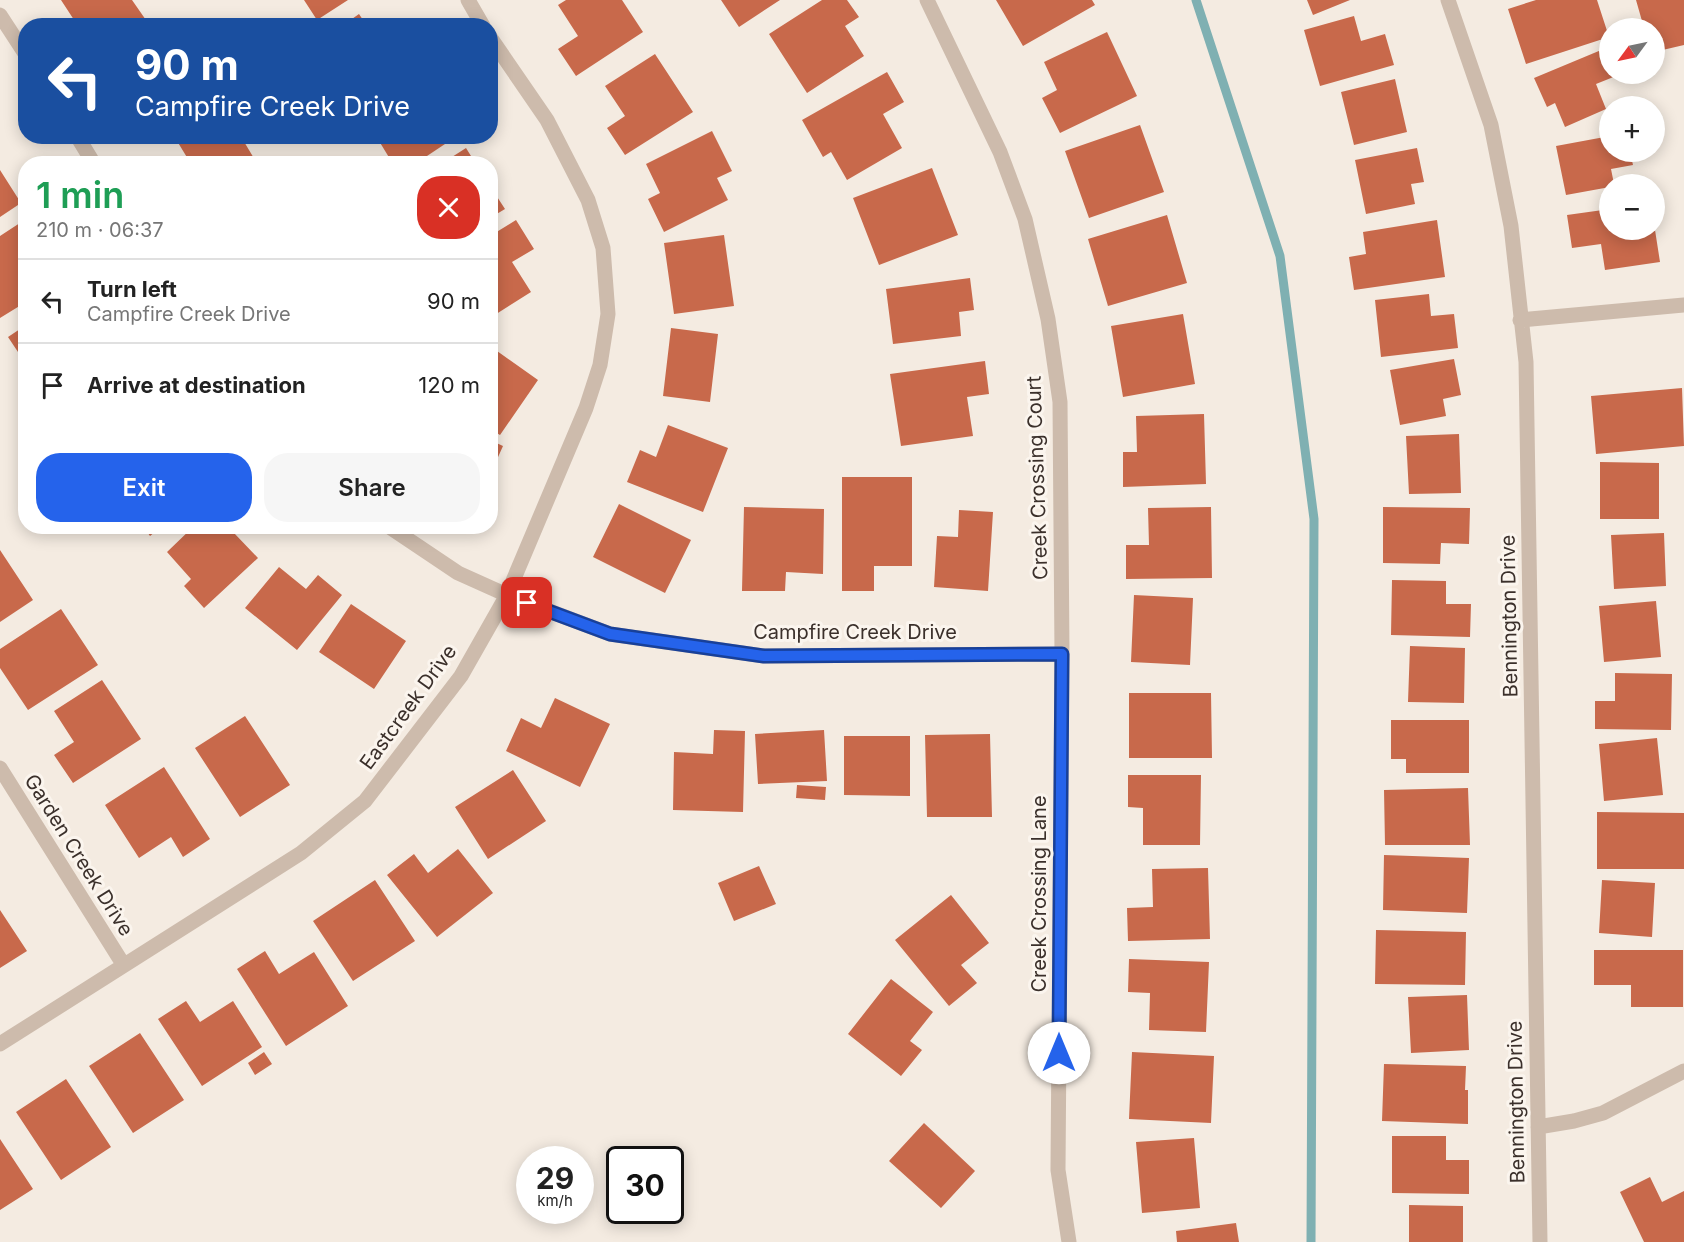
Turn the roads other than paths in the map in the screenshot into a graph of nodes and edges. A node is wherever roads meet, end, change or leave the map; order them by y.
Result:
1 (468, 0) edge
2 (927, 0) edge
3 (1448, 0) edge
4 (0, 15) edge
5 (478, 18) edge
6 (18, 43) edge
7 (498, 49) edge
8 (1684, 305) edge
9 (1520, 320) junction
10 (400, 534) edge
11 (507, 595) junction
12 (1062, 654) junction
13 (0, 768) edge
14 (123, 964) junction
15 (0, 1044) edge
16 (1684, 1071) edge
17 (1538, 1127) junction
18 (1069, 1242) edge
19 (1540, 1242) edge

1 - 5 street
2 - 12 street, Creek Crossing Court
3 - 9 street, Bennington Drive
4 - 6 street
7 - 11 street, Eastcreek Drive
8 - 9 street
9 - 17 street, Bennington Drive
10 - 11 street, Campfire Creek Drive
11 - 12 street, Campfire Creek Drive
11 - 14 street, Eastcreek Drive
12 - 18 street, Creek Crossing Lane
13 - 14 street, Garden Creek Drive
14 - 15 street, Eastcreek Drive
16 - 17 street
17 - 19 street, Bennington Drive

